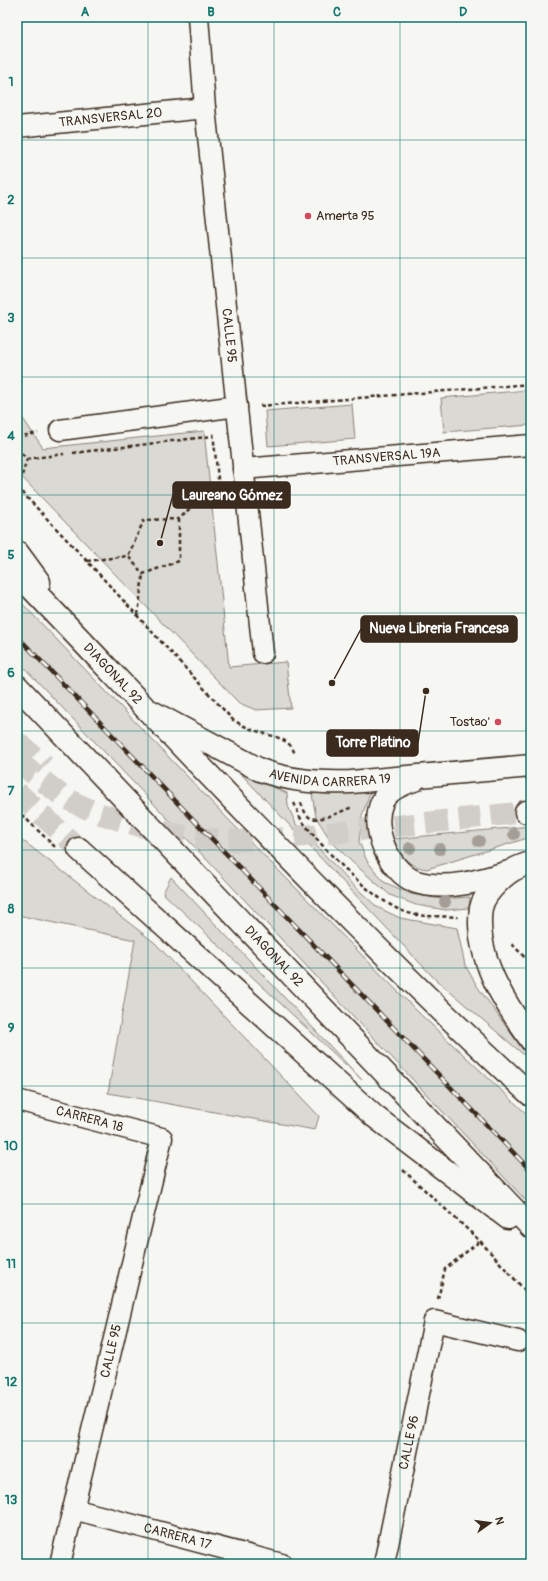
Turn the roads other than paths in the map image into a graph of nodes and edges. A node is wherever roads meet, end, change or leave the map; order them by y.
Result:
1 (198, 17) edge
2 (205, 108) junction
3 (17, 127) edge
4 (237, 406) junction
5 (60, 430) dead end
6 (531, 445) edge
7 (243, 468) junction
8 (17, 552) edge
9 (17, 573) edge
10 (83, 643) junction
11 (263, 653) dead end
12 (17, 686) edge
13 (146, 708) junction
14 (531, 766) edge
15 (422, 776) junction
16 (79, 849) tunnel mouth
17 (531, 863) edge
18 (509, 872) junction
19 (531, 1040) edge
20 (531, 1095) edge
21 (17, 1100) edge
22 (162, 1138) joint
23 (531, 1227) edge
24 (531, 1236) edge
25 (518, 1341) dead end
26 (73, 1509) junction
27 (60, 1564) edge
28 (282, 1564) edge
29 (384, 1564) edge

1 - 2 street, CALLE 95
2 - 3 street, TRANSVERSAL 20
2 - 4 street, CALLE 95
4 - 5 street
4 - 7 street, CALLE 95
6 - 7 street, TRANSVERSAL 19A
7 - 11 street, CALLE 95
8 - 10 main road
9 - 10 main road, DIAGONAL 92
10 - 13 main road, DIAGONAL 92
12 - 23 main road, DIAGONAL 92
13 - 15 main road, AVENIDA CARRERA 19
13 - 20 main road, DIAGONAL 92
14 - 15 main road, AVENIDA CARRERA 19
15 - 18 main road
16 - 24 main road
17 - 18 main road
18 - 19 main road
21 - 22 street, CARRERA 18
22 - 26 street, CALLE 95
25 - 29 street, CALLE 96
26 - 27 street, CALLE 95
26 - 28 street, CARRERA 17

